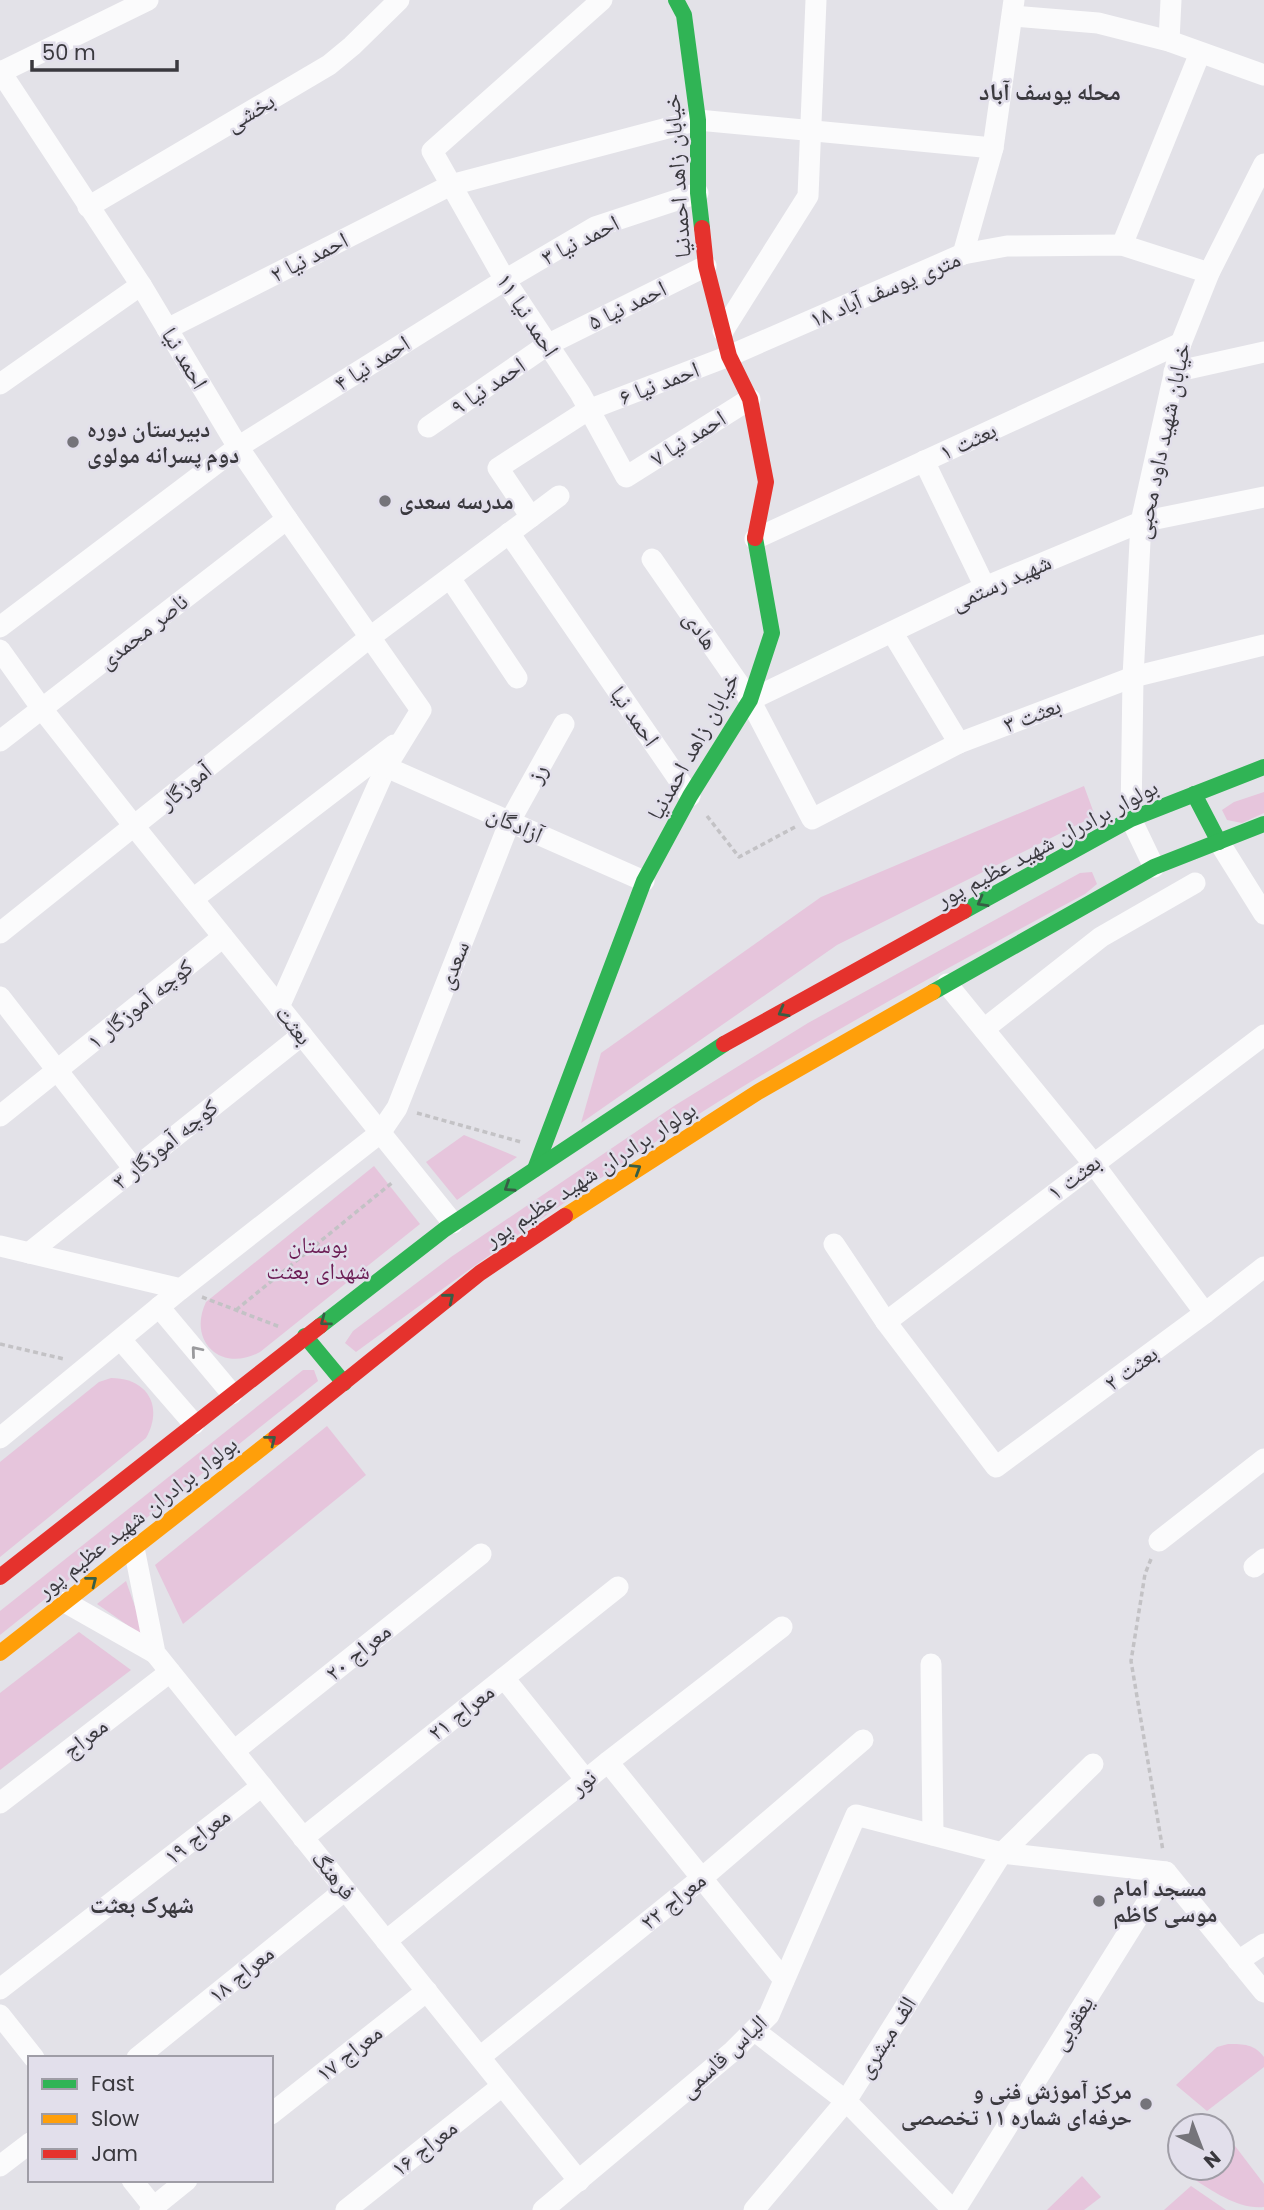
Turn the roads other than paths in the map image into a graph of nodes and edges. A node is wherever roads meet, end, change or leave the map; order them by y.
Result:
1 (399, 0) edge
2 (602, 0) edge
3 (676, 0) edge
4 (816, 0) edge
5 (1171, 0) edge
6 (146, 1) edge
7 (1014, 8) edge
8 (1169, 41) junction
9 (1200, 53) junction
10 (1, 71) edge
11 (1264, 75) edge
12 (698, 120) junction
13 (812, 131) junction
14 (993, 148) junction
15 (1264, 164) edge
16 (451, 186) junction
17 (698, 193) junction
18 (1255, 203) edge
19 (88, 207) junction
20 (1122, 245) junction
21 (963, 254) junction
22 (706, 266) junction
23 (1209, 273) junction
24 (505, 280) junction
25 (141, 285) junction
26 (167, 329) junction
27 (723, 331) junction
28 (1181, 343) junction
29 (547, 345) junction
30 (1264, 352) edge
31 (729, 356) junction
32 (1174, 372) junction
33 (0, 384) edge
34 (750, 399) junction
35 (589, 410) junction
36 (428, 427) dead end
37 (239, 447) junction
38 (924, 461) junction
39 (626, 477) joint
40 (559, 496) dead end
41 (1264, 497) edge
42 (531, 517) junction
43 (287, 520) junction
44 (1141, 522) junction
45 (509, 533) junction
46 (755, 539) junction
47 (652, 559) dead end
48 (450, 578) junction
49 (985, 587) junction
50 (0, 627) edge
51 (892, 632) junction
52 (369, 638) junction
53 (1264, 645) edge
54 (0, 650) edge
55 (1133, 677) junction
56 (517, 678) dead end
57 (750, 700) junction
58 (42, 709) junction
59 (564, 724) dead end
60 (404, 737) junction
61 (0, 741) edge
62 (959, 743) junction
63 (1264, 766) edge
64 (386, 767) junction
65 (1194, 794) junction
66 (690, 796) junction
67 (812, 819) joint
68 (1131, 819) junction
69 (510, 821) junction
70 (1264, 824) edge
71 (134, 827) junction
72 (1219, 842) junction
73 (1154, 867) junction
74 (644, 881) junction
75 (1195, 883) dead end
76 (193, 899) junction
77 (1264, 914) edge
78 (0, 933) edge
79 (223, 937) junction
80 (947, 984) junction
81 (0, 998) edge
82 (279, 1007) junction
83 (984, 1029) junction
84 (302, 1035) junction
85 (1264, 1035) edge
86 (58, 1071) junction
87 (0, 1116) edge
88 (380, 1133) junction
89 (1093, 1163) junction
90 (134, 1169) junction
91 (535, 1169) junction
92 (453, 1223) junction
93 (834, 1244) dead end
94 (0, 1246) edge
95 (29, 1253) junction
96 (1264, 1266) edge
97 (181, 1289) junction
98 (159, 1307) junction
99 (1205, 1313) junction
100 (886, 1322) junction
101 (304, 1336) junction
102 (121, 1340) junction
103 (344, 1383) junction
104 (232, 1394) junction
105 (194, 1424) junction
106 (0, 1438) edge
107 (1264, 1459) edge
108 (1159, 1541) road end
109 (134, 1548) junction
110 (481, 1554) dead end
111 (0, 1577) edge
112 (618, 1587) dead end
113 (65, 1602) junction
114 (782, 1627) dead end
115 (0, 1653) edge
116 (155, 1653) junction
117 (930, 1664) dead end
118 (170, 1672) junction
119 (504, 1678) junction
120 (863, 1740) dead end
121 (234, 1751) junction
122 (608, 1762) junction
123 (1093, 1764) dead end
124 (586, 1780) junction
125 (262, 1786) junction
126 (0, 1803) edge
127 (933, 1835) junction
128 (303, 1838) junction
129 (1002, 1853) junction
130 (1166, 1872) junction
131 (702, 1878) junction
132 (345, 1890) junction
133 (386, 1941) junction
134 (1264, 1944) edge
135 (1238, 1961) junction
136 (784, 1980) junction
137 (0, 1989) edge
138 (427, 1991) junction
139 (1264, 1992) edge
140 (0, 2015) edge
141 (755, 2031) junction
142 (32, 2056) edge
143 (139, 2056) edge
144 (480, 2057) junction
145 (502, 2085) junction
146 (846, 2101) junction
147 (273, 2112) edge
148 (28, 2145) edge
149 (0, 2166) edge
150 (579, 2181) junction
151 (133, 2182) edge
152 (185, 2182) edge
153 (153, 2209) edge
154 (346, 2210) edge
155 (542, 2210) edge
156 (754, 2210) edge
157 (954, 2210) edge

1 - 19 street, بخشی
2 - 16 street, احمد نیا ۱۱
3 - 12 main road, خیابان زاهد احمدنیا
4 - 13 street
5 - 8 street
6 - 10 street
7 - 8 street
7 - 14 street
8 - 9 street
9 - 11 street
9 - 20 street
10 - 19 street, احمد نیا
12 - 13 street
12 - 16 street, احمد نیا ۲
12 - 17 main road, خیابان زاهد احمدنیا
13 - 14 street
13 - 27 street
14 - 21 street
15 - 18 street, خیابان شهید داود محبی
16 - 24 street, احمد نیا ۱۱
16 - 26 street, احمد نیا ۲
17 - 22 main road, خیابان زاهد احمدنیا
17 - 24 street, احمد نیا ۳
18 - 23 street, خیابان شهید داود محبی
19 - 25 street, احمد نیا
20 - 21 street, ۱۸ متری یوسف آباد
20 - 23 street, ۱۸ متری یوسف آباد
21 - 31 street, ۱۸ متری یوسف آباد
22 - 27 main road, خیابان زاهد احمدنیا
22 - 29 street, احمد نیا ۵
23 - 28 street, خیابان شهید داود محبی
24 - 29 street, احمد نیا ۱۱
24 - 37 street, احمد نیا ۴
25 - 26 street, احمد نیا
25 - 33 street
26 - 37 street, احمد نیا
27 - 31 main road, خیابان زاهد احمدنیا
28 - 32 street, خیابان شهید داود محبی
28 - 38 street, بعثت ۱
29 - 35 street, احمد نیا ۱۱
29 - 36 street, احمد نیا ۹
30 - 32 street
31 - 34 main road, خیابان زاهد احمدنیا
31 - 35 street, احمد نیا ۶
32 - 44 street, خیابان شهید داود محبی
34 - 39 street, احمد نیا ۷
34 - 46 main road, خیابان زاهد احمدنیا
35 - 39 street, احمد نیا ۱۱
35 - 42 street, احمد نیا ۶
37 - 43 street, احمد نیا
37 - 50 street, احمد نیا ۴
38 - 46 street, بعثت ۱
38 - 49 street
40 - 42 street
41 - 44 street, شهید رستمی
42 - 45 street
43 - 52 street, احمد نیا
43 - 58 street, ناصر محمدی
44 - 49 street, شهید رستمی
44 - 55 street, خیابان شهید داود محبی
45 - 48 street
45 - 66 street, احمد نیا
46 - 57 main road, خیابان زاهد احمدنیا
47 - 57 street, هادی
48 - 52 street
48 - 56 street
49 - 51 street, شهید رستمی
51 - 57 street, شهید رستمی
51 - 62 street
52 - 60 street, احمد نیا
52 - 71 street, آموزگار
53 - 55 street, بعثت ۳
54 - 58 street, بعثت
55 - 62 street, بعثت ۳
55 - 68 street, خیابان شهید داود محبی
57 - 66 main road, خیابان زاهد احمدنیا
57 - 67 street, هادی
58 - 61 street, ناصر محمدی
58 - 71 street, بعثت
59 - 69 street, رز
60 - 64 street
60 - 76 street
62 - 67 street, بعثت ۳
63 - 65 main road, بولوار برادران شهید عظیم‌ پور
64 - 69 street, آزادگان
64 - 82 street
65 - 68 main road, بولوار برادران شهید عظیم‌ پور
65 - 72 main road
66 - 74 main road, خیابان زاهد احمدنیا
68 - 73 street
68 -> 91 main road, بولوار برادران شهید عظیم‌ پور
69 - 74 street, آزادگان
69 - 88 street, سعدی
70 - 72 main road, بولوار برادران شهید عظیم‌ پور
71 - 76 street, بعثت
71 - 78 street, آموزگار
72 - 73 main road, بولوار برادران شهید عظیم‌ پور
72 - 77 street
73 - 80 main road, بولوار برادران شهید عظیم‌ پور
74 - 91 main road, خیابان زاهد احمدنیا
75 - 83 street
76 - 79 street, بعثت
79 - 82 street, بعثت
79 - 86 street, کوچه آموزگار ۱
80 - 83 street
103 -> 80 main road, بولوار برادران شهید عظیم‌ پور
81 - 86 street
82 - 84 street, بعثت
83 - 89 street
84 - 88 street, بعثت
84 - 90 street, کوچه آموزگار ۳
85 - 89 street, بعثت ۱
86 - 87 street, کوچه آموزگار ۱
86 - 90 street
88 - 92 street, بعثت
88 - 97 street, سعدی
89 - 99 street
89 - 100 street, بعثت ۱
90 - 95 street, کوچه آموزگار ۳
91 -> 92 main road, بولوار برادران شهید عظیم‌ پور
92 -> 101 main road, بولوار برادران شهید عظیم‌ پور
93 - 100 street
94 - 95 street
95 - 97 street
96 - 99 street, بعثت ۲
97 - 98 street, سعدی
98 - 102 street, سعدی
104 -> 98 street
99 - 100 street, بعثت ۲
101 - 103 main road
101 - 104 main road, بولوار برادران شهید عظیم‌ پور
102 - 105 street
102 - 106 street, سعدی
109 -> 103 main road, بولوار برادران شهید عظیم‌ پور
104 - 105 main road, بولوار برادران شهید عظیم‌ پور
105 - 111 main road, بولوار برادران شهید عظیم‌ پور
107 - 108 street
113 -> 109 main road, بولوار برادران شهید عظیم‌ پور
109 - 116 street, فرهنگ
110 - 121 street, معراج ۲۰
112 - 119 street, معراج ۲۱
113 - 115 main road, بولوار برادران شهید عظیم‌ پور
113 - 116 street
114 - 122 street, نور
116 - 118 street, فرهنگ
117 - 127 street
118 - 121 street, فرهنگ
118 - 126 street, معراج
119 - 124 street
119 - 128 street, معراج ۲۱
120 - 131 street, معراج ۲۲
121 - 125 street, فرهنگ
122 - 124 street, نور
122 - 131 street
123 - 129 street, الف مبشری
124 - 133 street, نور
125 - 128 street, فرهنگ
125 - 137 street, معراج ۱۹
127 - 129 street
127 - 136 street, الیاس قاسمی
128 - 132 street, فرهنگ
129 - 130 street
129 - 146 street, الف مبشری
130 - 135 street
130 - 157 street, یعقوبی
131 - 136 street
131 - 144 street, معراج ۲۲
132 - 133 street, فرهنگ
132 - 143 street, معراج ۱۸
133 - 138 street, فرهنگ
134 - 135 street
135 - 139 street
136 - 141 street, الیاس قاسمی
138 - 144 street, فرهنگ
138 - 147 street, معراج ۱۷
140 - 142 street
141 - 146 street
141 - 150 street, الیاس قاسمی
144 - 145 street, فرهنگ
145 - 150 street, فرهنگ
145 - 154 street, معراج ۱۶
146 - 156 street, الف مبشری
146 - 157 street
148 - 149 street
150 - 155 street, الیاس قاسمی
151 - 153 street
152 - 153 street

